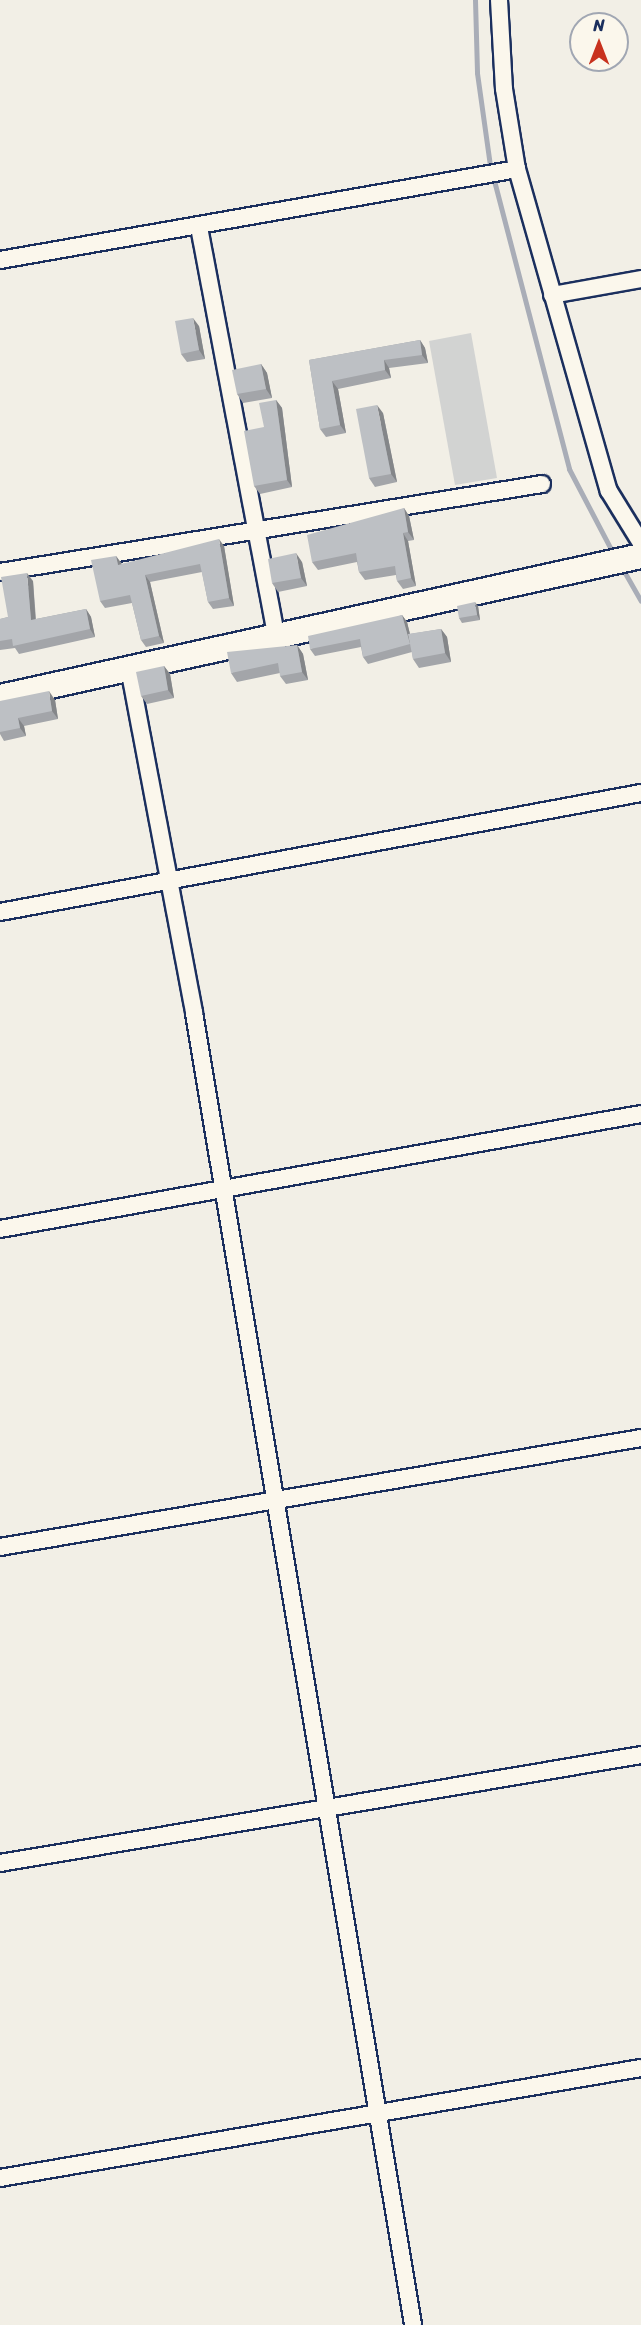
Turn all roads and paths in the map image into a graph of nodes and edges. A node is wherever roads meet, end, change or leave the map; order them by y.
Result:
1 (499, 0) edge
2 (517, 168) junction
3 (199, 227) junction
4 (0, 260) edge
5 (641, 279) edge
6 (552, 295) junction
7 (542, 484) dead end
8 (254, 529) junction
9 (641, 543) edge
10 (641, 556) edge
11 (0, 572) edge
12 (276, 636) junction
13 (129, 668) junction
14 (0, 697) edge
15 (641, 793) edge
16 (171, 882) junction
17 (0, 912) edge
18 (641, 1114) edge
19 (224, 1191) junction
20 (0, 1230) edge
21 (641, 1438) edge
22 (271, 1500) junction
23 (0, 1547) edge
24 (641, 1755) edge
25 (324, 1809) junction
26 (0, 1863) edge
27 (641, 2068) edge
28 (377, 2116) junction
29 (0, 2178) edge
30 (413, 2325) edge

1 - 2 street
2 - 3 street
2 - 6 street
3 - 4 street
3 - 8 street
5 - 6 street
6 - 9 street
7 - 8 street
8 - 11 street
8 - 12 street
10 - 12 street
12 - 13 street
13 - 14 street
13 - 16 street
15 - 16 street
16 - 17 street
16 - 19 street
18 - 19 street
19 - 20 street
19 - 22 street
21 - 22 street
22 - 23 street
22 - 25 street
24 - 25 street
25 - 26 street
25 - 28 street
27 - 28 street
28 - 29 street
28 - 30 street

